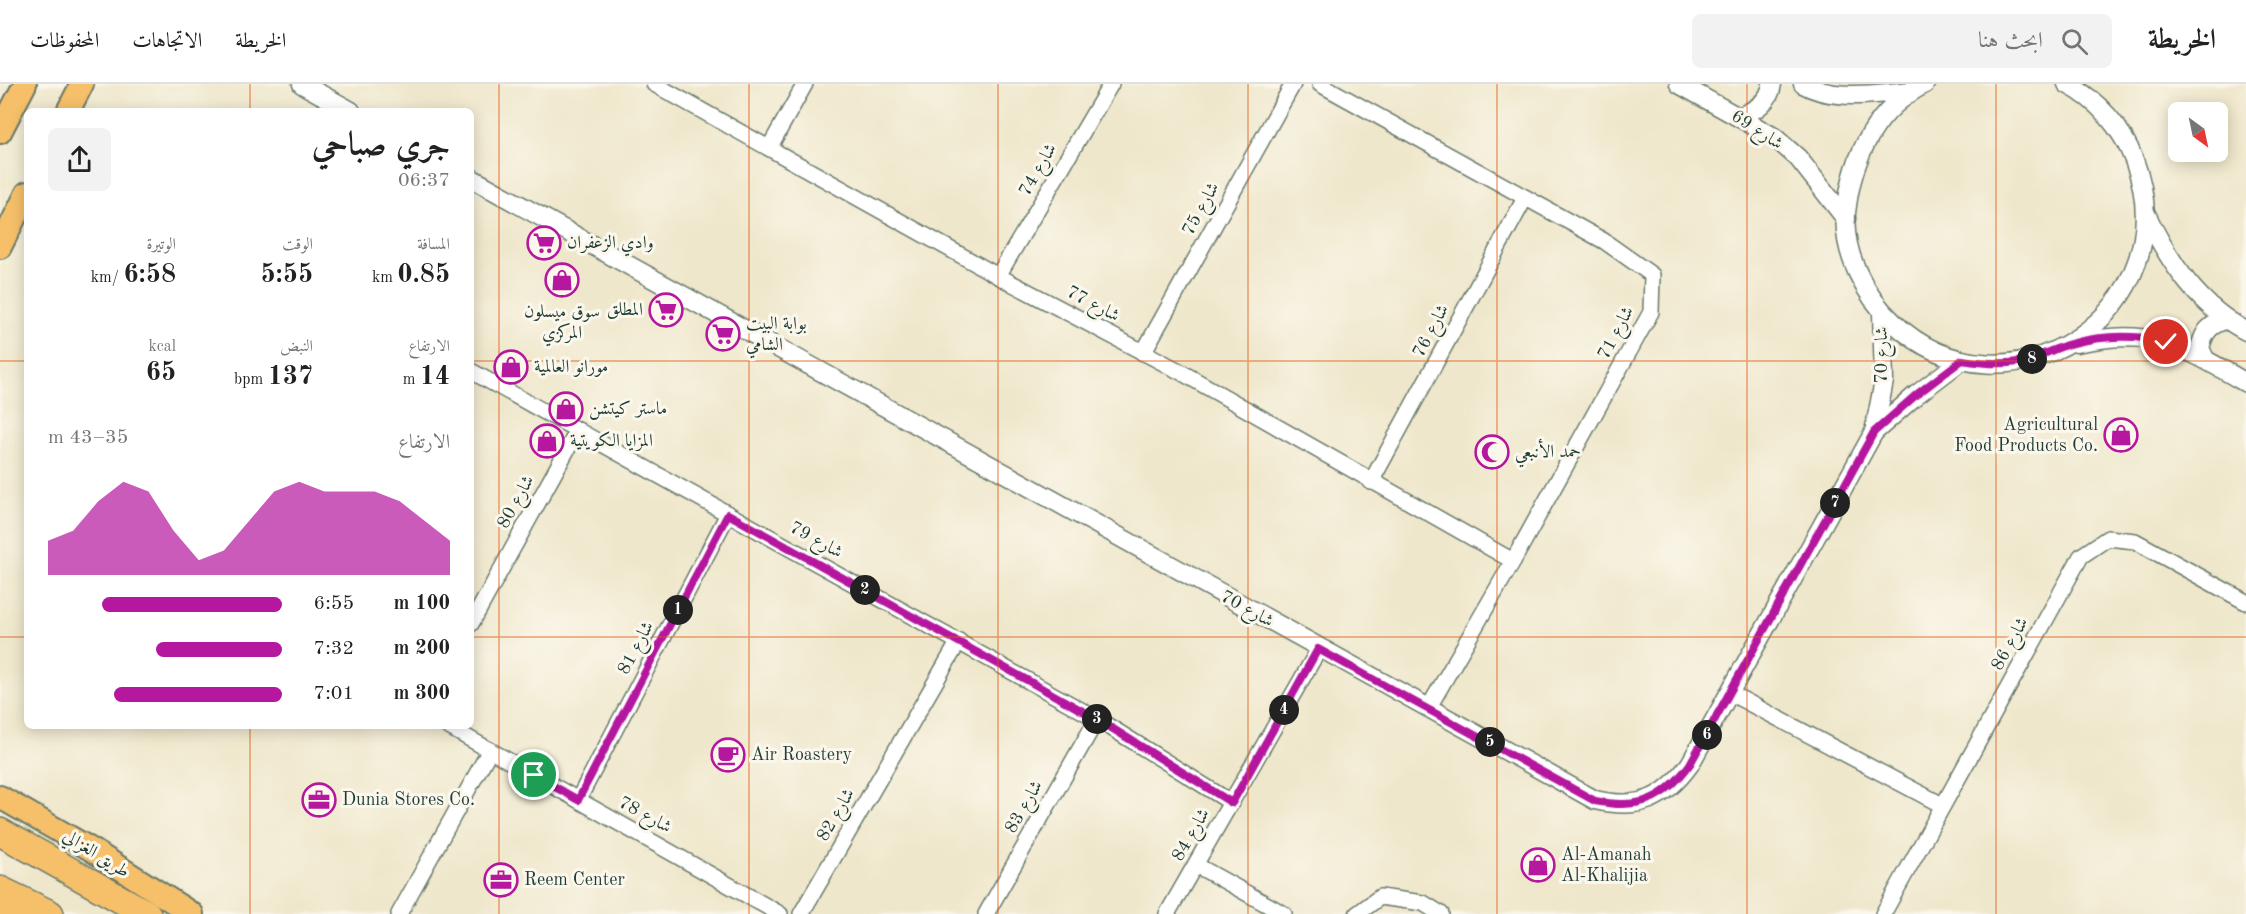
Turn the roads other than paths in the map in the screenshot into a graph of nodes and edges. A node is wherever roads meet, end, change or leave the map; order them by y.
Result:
1 (25, 84) edge
2 (82, 84) edge
3 (654, 84) edge
4 (805, 84) edge
5 (1111, 84) edge
6 (1293, 84) edge
7 (1320, 84) edge
8 (1680, 84) edge
9 (1772, 84) edge
10 (1803, 84) edge
11 (2067, 84) edge
12 (310, 86) edge
13 (1919, 87) edge
14 (70, 108) edge
15 (346, 108) edge
16 (1739, 117) junction
17 (0, 132) edge
18 (770, 148) junction
19 (474, 180) edge
20 (1526, 198) junction
21 (24, 199) edge
22 (2145, 214) junction
23 (1846, 219) junction
24 (0, 247) edge
25 (998, 276) junction
26 (1882, 312) junction
27 (2225, 320) junction
28 (2246, 331) edge
29 (2068, 345) junction
30 (1143, 353) junction
31 (2205, 359) junction
32 (1962, 360) junction
33 (474, 372) edge
34 (2246, 383) edge
35 (578, 430) junction
36 (1874, 432) junction
37 (1371, 482) junction
38 (728, 514) junction
39 (1513, 561) junction
40 (2246, 602) edge
41 (474, 619) edge
42 (959, 641) junction
43 (1318, 649) junction
44 (1730, 693) junction
45 (1429, 707) junction
46 (1097, 719) junction
47 (452, 729) edge
48 (490, 750) junction
49 (0, 797) edge
50 (578, 800) junction
51 (1232, 803) junction
52 (1942, 805) junction
53 (0, 832) edge
54 (1196, 865) junction
55 (0, 890) edge
56 (0, 905) edge
57 (18, 914) edge
58 (50, 914) edge
59 (147, 914) edge
60 (192, 914) edge
61 (399, 914) edge
62 (780, 914) edge
63 (801, 914) edge
64 (986, 914) edge
65 (1167, 914) edge
66 (1284, 914) edge
67 (1357, 914) edge
68 (1441, 914) edge
69 (1882, 914) edge

1 - 17 main road
2 - 14 main road
3 - 18 street, شارع 77
4 - 18 street
5 - 25 street, شارع 74
6 - 30 street, شارع 75
7 - 20 street, شارع 71
8 - 16 street, شارع 69
9 - 16 street
10 - 13 street
11 - 22 street
12 - 15 street
13 - 23 street
16 - 23 street, شارع 69
18 - 25 street, شارع 77
19 - 43 street, شارع 70
20 - 37 street, شارع 76
20 - 39 street, شارع 71
21 - 24 main road
22 - 27 street
22 - 29 street
23 - 26 street
25 - 30 street, شارع 77
26 - 32 street
26 - 36 street, شارع 70
27 - 28 street
27 - 31 street
29 - 31 street
29 - 32 street
30 - 37 street, شارع 77
31 - 34 street
32 - 36 street, شارع 70
33 - 35 street, شارع 79
35 - 38 street, شارع 79
35 - 41 street, شارع 80
36 - 44 street, شارع 70
37 - 39 street, شارع 77
38 - 42 street, شارع 79
38 - 50 street, شارع 81
39 - 45 street, شارع 71
40 - 52 street, شارع 86
42 - 46 street, شارع 79
42 - 63 street, شارع 82
43 - 45 street, شارع 70
43 - 51 street, شارع 84
44 - 45 street, شارع 70
44 - 52 street
46 - 51 street, شارع 79
46 - 64 street, شارع 83
47 - 48 street, شارع 78
48 - 50 street, شارع 78
48 - 61 street
49 - 60 main road, طريق الغزالي
50 - 62 street, شارع 78
51 - 54 street, شارع 84
52 - 69 street, شارع 86
53 - 59 highway, طريق الغزالي
54 - 65 street, شارع 84
54 - 66 street
55 - 58 highway
56 - 57 main road
67 - 68 street

